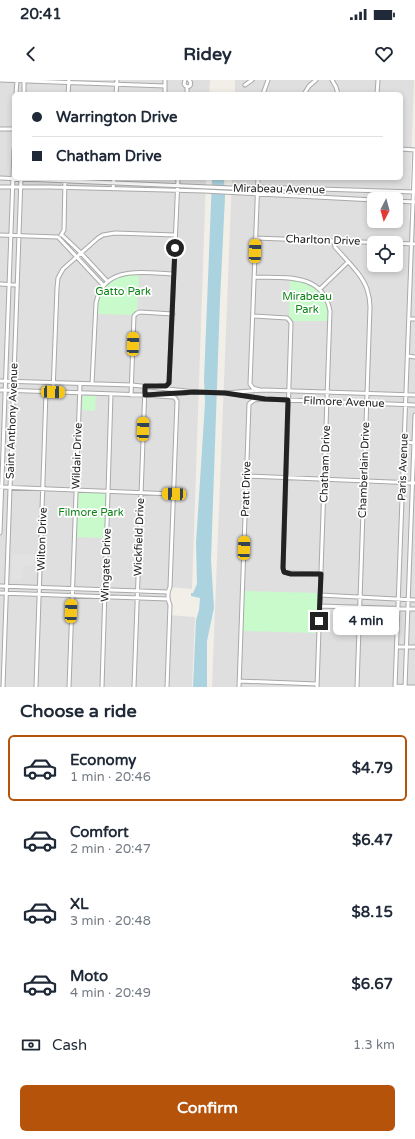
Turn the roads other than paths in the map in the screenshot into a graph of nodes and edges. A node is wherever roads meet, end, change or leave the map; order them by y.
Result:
1 (0, 80) edge
2 (17, 80) edge
3 (117, 80) edge
4 (165, 80) edge
5 (186, 80) edge
6 (189, 80) edge
7 (252, 80) edge
8 (268, 80) edge
9 (316, 80) edge
10 (332, 80) edge
11 (378, 80) edge
12 (24, 81) edge
13 (69, 81) edge
14 (117, 84) junction
15 (245, 85) dead end
16 (165, 86) junction
17 (187, 87) junction
18 (16, 92) edge
19 (24, 92) edge
20 (68, 92) edge
21 (116, 92) edge
22 (165, 92) edge
23 (187, 92) edge
24 (263, 92) edge
25 (305, 92) edge
26 (337, 92) edge
27 (377, 92) edge
28 (0, 129) edge
29 (12, 129) edge
30 (403, 149) edge
31 (415, 150) edge
32 (415, 156) edge
33 (415, 173) edge
34 (0, 178) edge
35 (12, 178) edge
36 (13, 180) edge
37 (21, 180) edge
38 (65, 180) edge
39 (178, 180) edge
40 (258, 180) edge
41 (114, 183) junction
42 (178, 185) junction
43 (0, 186) edge
44 (13, 187) junction
45 (65, 187) junction
46 (20, 188) junction
47 (257, 188) junction
48 (283, 188) junction
49 (113, 189) junction
50 (204, 189) junction
51 (232, 190) junction
52 (177, 191) junction
53 (384, 191) joint
54 (414, 192) edge
55 (257, 194) junction
56 (282, 195) junction
57 (367, 200) edge
58 (403, 201) edge
59 (414, 202) edge
60 (0, 235) edge
61 (62, 235) junction
62 (175, 235) junction
63 (11, 236) junction
64 (18, 236) junction
65 (58, 237) junction
66 (255, 238) junction
67 (334, 241) junction
68 (413, 244) edge
69 (81, 253) junction
70 (77, 257) junction
71 (348, 262) junction
72 (174, 274) junction
73 (254, 277) junction
74 (410, 279) junction
75 (415, 280) edge
76 (107, 281) junction
77 (0, 284) edge
78 (9, 284) junction
79 (16, 285) junction
80 (103, 285) junction
81 (320, 289) junction
82 (173, 314) junction
83 (253, 316) junction
84 (409, 318) junction
85 (415, 319) edge
86 (408, 356) junction
87 (415, 357) edge
88 (0, 381) edge
89 (6, 381) junction
90 (14, 381) junction
91 (53, 383) junction
92 (80, 384) junction
93 (92, 384) junction
94 (132, 385) junction
95 (145, 386) junction
96 (0, 390) edge
97 (5, 390) junction
98 (264, 390) junction
99 (13, 391) junction
100 (288, 391) junction
101 (46, 392) junction
102 (53, 392) junction
103 (195, 392) junction
104 (328, 392) junction
105 (80, 393) junction
106 (225, 393) junction
107 (111, 394) junction
108 (367, 394) junction
109 (131, 395) junction
110 (145, 395) junction
111 (406, 395) junction
112 (415, 395) edge
113 (265, 399) junction
114 (288, 400) junction
115 (327, 402) junction
116 (366, 403) junction
117 (406, 404) junction
118 (415, 405) edge
119 (4, 406) junction
120 (13, 406) junction
121 (415, 415) edge
122 (404, 442) junction
123 (415, 443) edge
124 (247, 476) junction
125 (286, 478) junction
126 (324, 479) junction
127 (363, 480) junction
128 (403, 482) junction
129 (414, 482) edge
130 (1, 487) edge
131 (10, 488) junction
132 (44, 489) junction
133 (76, 490) junction
134 (108, 492) junction
135 (141, 492) junction
136 (174, 494) junction
137 (0, 533) edge
138 (321, 574) junction
139 (0, 586) edge
140 (6, 586) junction
141 (40, 587) junction
142 (72, 588) junction
143 (105, 589) junction
144 (138, 590) junction
145 (168, 592) junction
146 (0, 593) edge
147 (5, 594) junction
148 (40, 595) junction
149 (320, 595) junction
150 (72, 596) junction
151 (105, 597) junction
152 (360, 597) junction
153 (137, 598) junction
154 (168, 599) junction
155 (399, 599) junction
156 (409, 600) junction
157 (415, 600) edge
158 (320, 606) junction
159 (359, 607) junction
160 (398, 608) junction
161 (409, 608) junction
162 (415, 608) edge
163 (397, 647) junction
164 (407, 647) junction
165 (415, 647) edge
166 (239, 681) junction
167 (317, 685) edge
168 (395, 686) edge
169 (3, 687) edge
170 (36, 687) edge
171 (69, 687) edge
172 (102, 687) edge
173 (134, 687) edge
174 (167, 687) edge
175 (239, 687) edge
176 (357, 687) edge
177 (405, 687) edge
178 (415, 687) edge

1 - 2 street
2 - 12 street
2 - 18 street
3 - 14 street
4 - 16 street
5 - 17 street
6 - 17 street
7 - 15 street
8 - 24 street
9 - 25 street
10 - 26 street
11 - 27 street
12 - 13 street
12 - 19 street
13 - 14 street
13 - 20 street
14 - 16 street
14 - 21 street
16 - 22 street
17 - 23 street
28 - 29 street
30 - 31 street
31 - 32 street, Paris Avenue
32 - 33 street, Paris Avenue
33 - 54 street, Paris Avenue
34 - 35 street, Mirabeau Avenue
36 - 44 street, Saint Anthony Avenue
37 - 46 street, Saint Anthony Avenue
38 - 41 street, Mirabeau Avenue
38 - 45 street
39 - 42 street
40 - 47 street
41 - 42 street, Mirabeau Avenue
41 - 49 street
42 - 50 street, Mirabeau Avenue
42 - 52 street
43 - 44 street, Mirabeau Avenue
44 - 46 street, Mirabeau Avenue
44 - 63 street, Saint Anthony Avenue
45 - 46 street, Mirabeau Avenue
45 - 49 street, Mirabeau Avenue
45 - 61 street
46 - 64 street, Saint Anthony Avenue
47 - 48 street, Mirabeau Avenue
47 - 51 street, Mirabeau Avenue
47 - 55 street
48 - 53 street, Mirabeau Avenue
48 - 56 street
49 - 52 street, Mirabeau Avenue
50 - 51 street, Mirabeau Avenue
50 - 52 street, Mirabeau Avenue
51 - 55 street, Mirabeau Avenue
52 - 62 street
53 - 54 street, Mirabeau Avenue
54 - 59 street, Paris Avenue
55 - 56 street, Mirabeau Avenue
55 - 66 street
56 - 57 street, Mirabeau Avenue
58 - 59 street
59 - 68 street, Paris Avenue
60 - 63 street
61 - 65 street
61 - 69 street
62 - 69 street
62 - 72 street
63 - 64 street
63 - 78 street, Saint Anthony Avenue
64 - 65 street
64 - 79 street, Saint Anthony Avenue
65 - 70 street
66 - 67 street, Charlton Drive
66 - 73 street
67 - 68 street, Charlton Drive
67 - 71 street, Chamberlain Drive
68 - 74 street, Paris Avenue
69 - 70 street
69 - 76 street
70 - 80 street
70 - 91 street
71 - 81 street
71 - 108 street, Chamberlain Drive
72 - 76 street
72 - 82 street
73 - 81 street
73 - 83 street
74 - 75 street
74 - 84 street, Paris Avenue
76 - 80 street
77 - 78 street
78 - 79 street
78 - 89 street, Saint Anthony Avenue
79 - 90 street, Saint Anthony Avenue
80 - 93 street
81 - 104 street, Chatham Drive
82 - 94 street
82 - 95 street
83 - 98 street
83 - 100 street
84 - 85 street
84 - 86 street, Paris Avenue
86 - 87 street
86 - 111 street, Paris Avenue
88 - 89 street, Filmore Avenue
89 - 90 street, Filmore Avenue
89 - 97 street, Saint Anthony Avenue
90 - 91 street, Filmore Avenue
90 - 99 street, Saint Anthony Avenue
91 - 92 street, Filmore Avenue
91 - 102 street
92 - 93 street, Filmore Avenue
92 - 105 street, Wildair Drive
93 - 94 street, Filmore Avenue
94 - 95 street, Filmore Avenue
94 - 109 street
95 - 103 street, Filmore Avenue
95 - 110 street, Wickfield Drive
96 - 97 street, Filmore Avenue
97 - 99 street, Filmore Avenue
97 - 119 street, Saint Anthony Avenue
98 - 100 street, Filmore Avenue
98 - 106 street, Filmore Avenue
99 - 101 street, Filmore Avenue
99 - 120 street, Saint Anthony Avenue
100 - 104 street, Filmore Avenue
100 - 114 street
101 - 102 street, Filmore Avenue
101 - 132 street, Wilton Drive
102 - 105 street, Filmore Avenue
103 - 106 street, Filmore Avenue
103 - 110 street, Filmore Avenue
104 - 108 street, Filmore Avenue
104 - 115 street, Chatham Drive
105 - 107 street, Filmore Avenue
105 - 133 street, Wildair Drive
106 - 113 street, Filmore Avenue
107 - 109 street, Filmore Avenue
107 - 134 street, Wingate Drive
108 - 111 street, Filmore Avenue
108 - 116 street, Chamberlain Drive
109 - 110 street, Filmore Avenue
110 - 135 street, Wickfield Drive
110 - 136 street
111 - 112 street, Filmore Avenue
111 - 117 street, Paris Avenue
113 - 114 street, Filmore Avenue
113 - 124 street, Pratt Drive
114 - 115 street, Filmore Avenue
114 - 125 street
115 - 116 street, Filmore Avenue
115 - 126 street, Chatham Drive
116 - 117 street, Filmore Avenue
116 - 127 street, Chamberlain Drive
117 - 118 street, Filmore Avenue
117 - 122 street, Paris Avenue
119 - 120 street
119 - 130 street, Saint Anthony Avenue
120 - 131 street, Saint Anthony Avenue
121 - 123 street, Paris Avenue
122 - 123 street
122 - 128 street, Paris Avenue
123 - 129 street, Paris Avenue
124 - 125 street
124 - 166 street, Pratt Drive
125 - 126 street
125 - 138 street
126 - 127 street
126 - 138 street, Chatham Drive
127 - 128 street
127 - 152 street, Chamberlain Drive
128 - 129 street
128 - 155 street, Paris Avenue
129 - 156 street, Paris Avenue
130 - 131 street
130 - 137 street, Saint Anthony Avenue
131 - 132 street
131 - 140 street, Saint Anthony Avenue
132 - 133 street
132 - 141 street, Wilton Drive
133 - 134 street
133 - 142 street, Wildair Drive
134 - 135 street
134 - 143 street, Wingate Drive
135 - 136 street
135 - 144 street, Wickfield Drive
136 - 145 street
138 - 149 street, Chatham Drive
139 - 140 street
140 - 141 street
140 - 147 street, Saint Anthony Avenue
141 - 142 street
141 - 148 street, Wilton Drive
142 - 143 street
142 - 150 street, Wildair Drive
143 - 144 street
143 - 151 street, Wingate Drive
144 - 145 street
144 - 153 street, Wickfield Drive
145 - 154 street
146 - 147 street
147 - 148 street
147 - 169 street, Saint Anthony Avenue
148 - 150 street
148 - 170 street, Wilton Drive
149 - 152 street
149 - 158 street, Chatham Drive
150 - 151 street
150 - 171 street, Wildair Drive
151 - 153 street
151 - 172 street, Wingate Drive
152 - 155 street
152 - 159 street, Chamberlain Drive
153 - 154 street
153 - 173 street, Wickfield Drive
154 - 174 street
155 - 156 street
155 - 160 street, Paris Avenue
156 - 157 street
156 - 161 street, Paris Avenue
158 - 159 street
158 - 167 street, Chatham Drive
159 - 160 street
159 - 176 street, Chamberlain Drive
160 - 161 street
160 - 163 street, Paris Avenue
161 - 162 street
161 - 164 street, Paris Avenue
163 - 164 street
163 - 168 street, Paris Avenue
164 - 165 street
164 - 177 street, Paris Avenue
166 - 167 street
166 - 175 street, Pratt Drive
168 - 177 street
177 - 178 street

